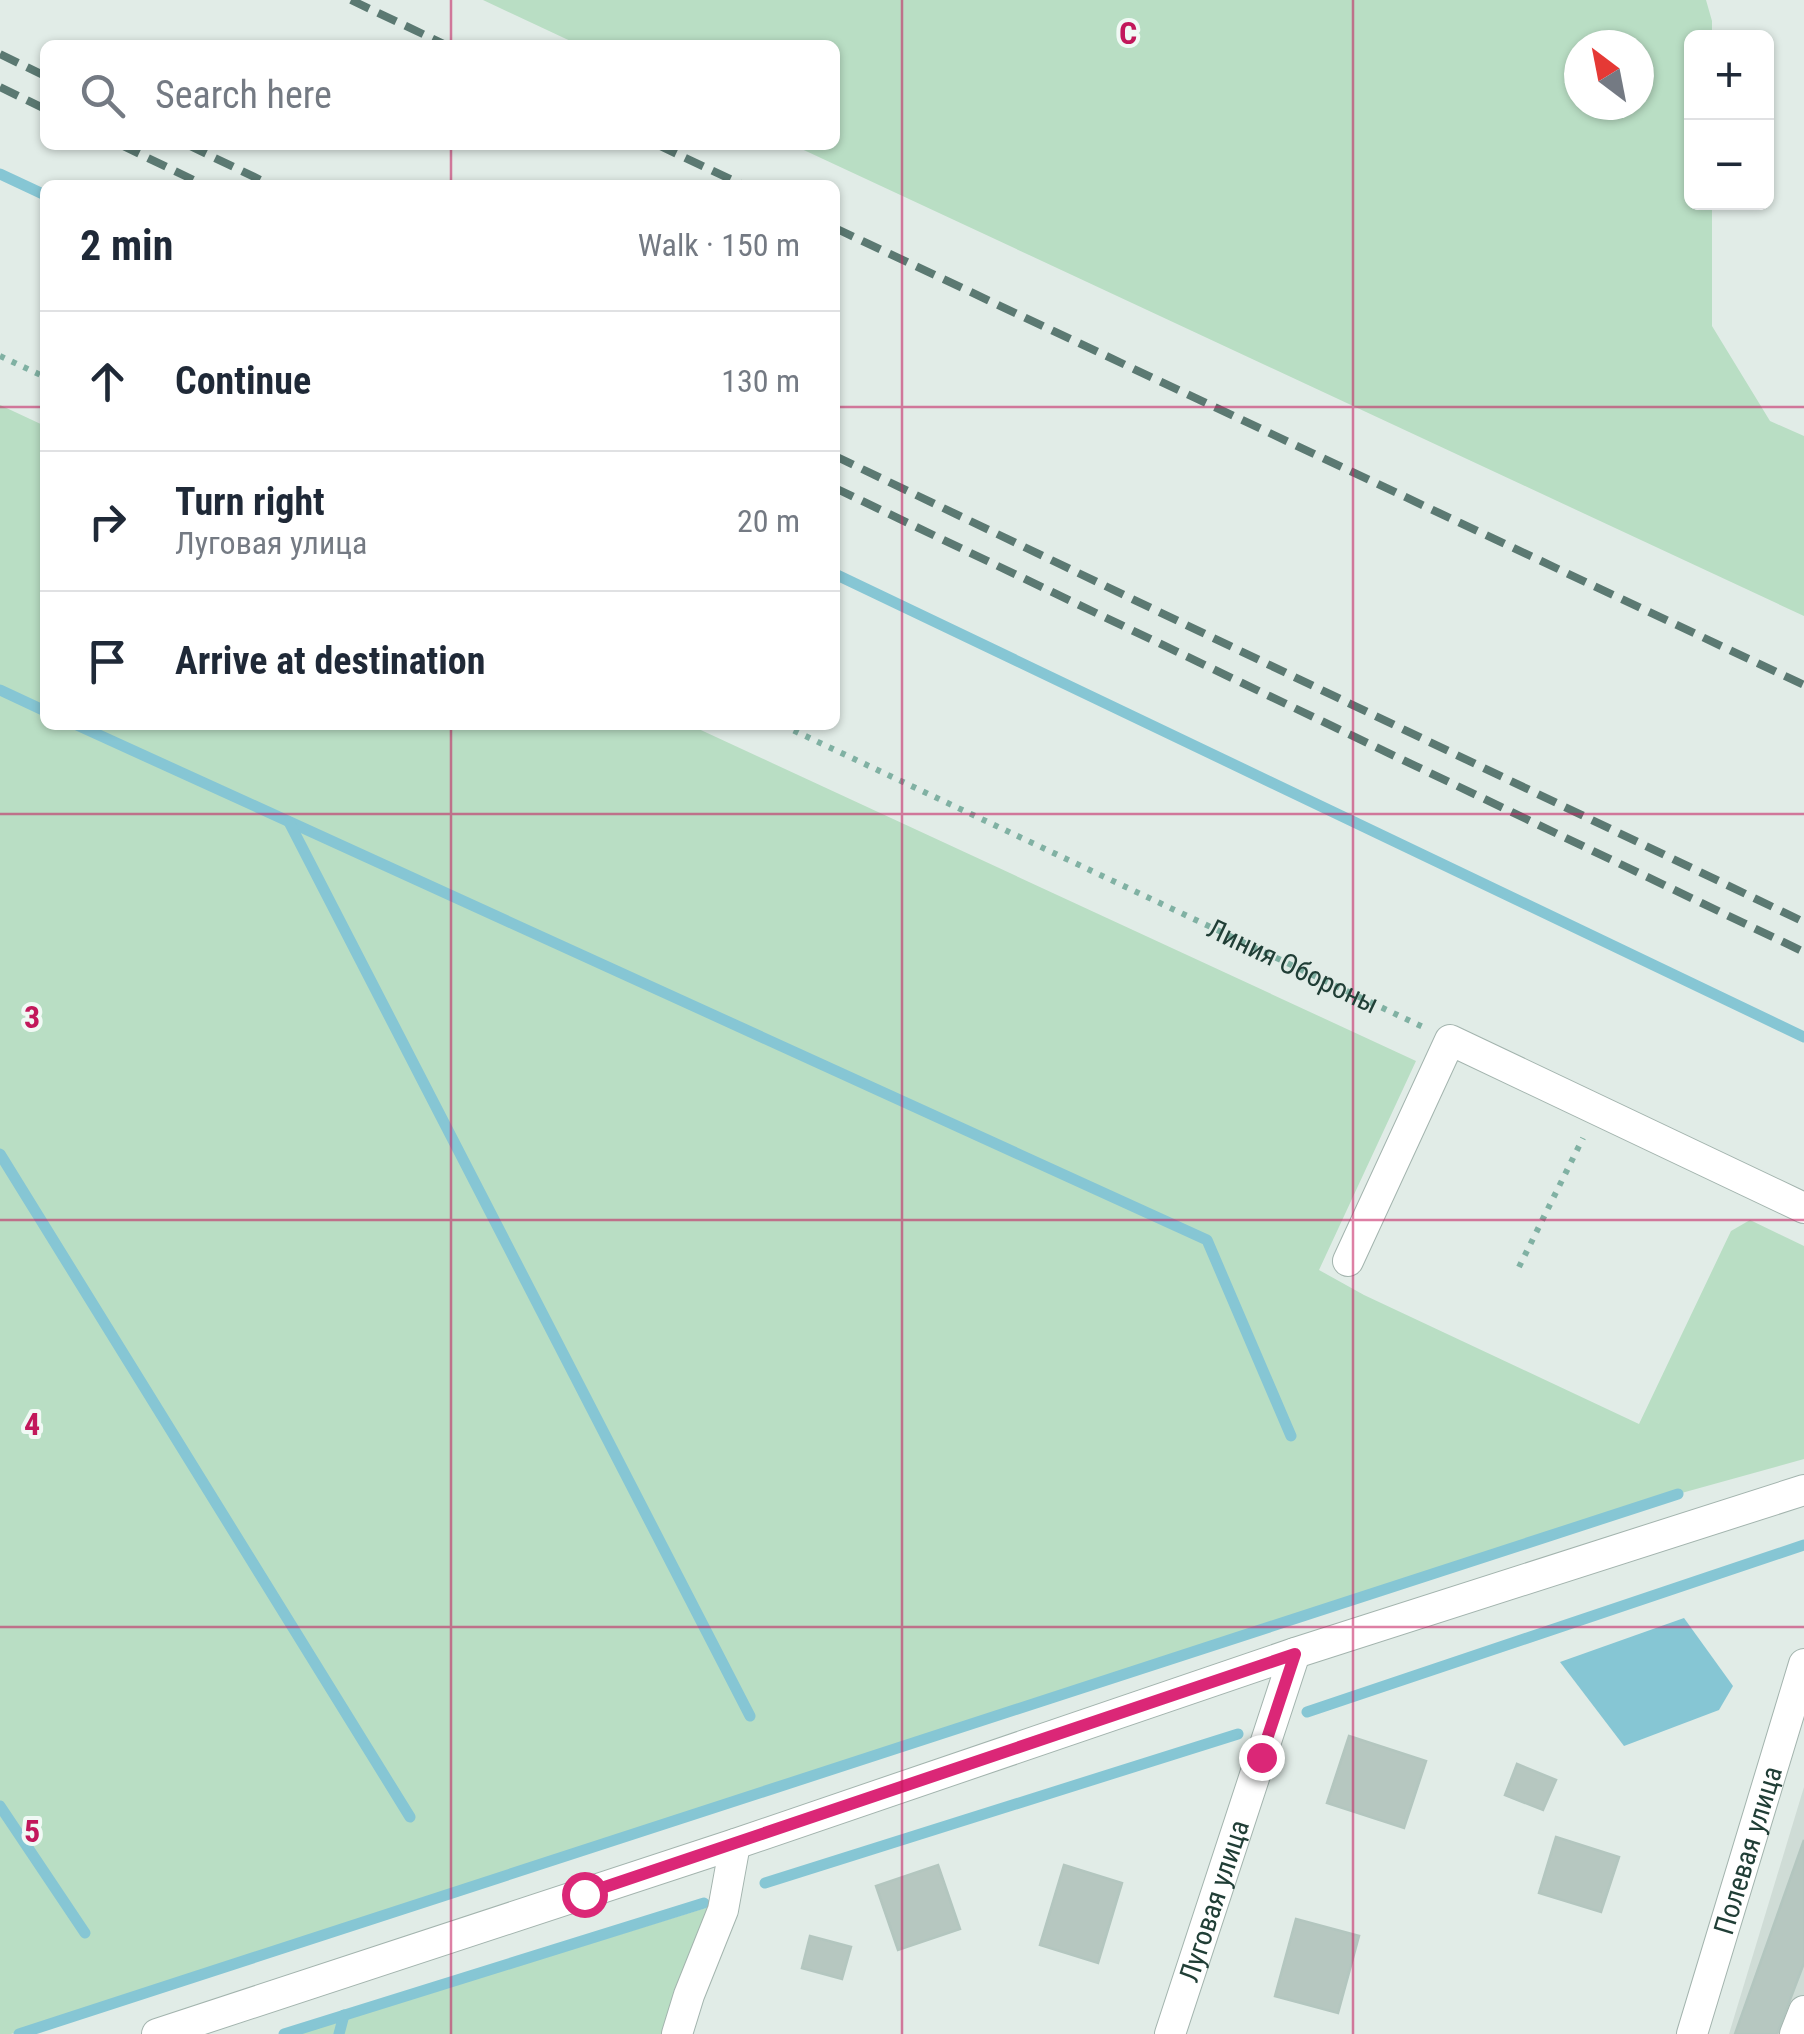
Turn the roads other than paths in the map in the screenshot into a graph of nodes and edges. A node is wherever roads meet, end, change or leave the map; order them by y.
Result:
1 (1804, 1208) edge
2 (1348, 1262) dead end
3 (1804, 1490) edge
4 (1295, 1654) junction
5 (1804, 1664) edge
6 (735, 1844) junction
7 (1804, 2011) edge
8 (157, 2034) edge
9 (676, 2034) edge
10 (1170, 2034) edge
11 (1692, 2034) edge
12 (1795, 2034) edge

1 - 2 street
3 - 4 street
4 - 6 street
4 - 10 street, Луговая улица
5 - 11 street, Полевая улица
6 - 8 street
6 - 9 street
7 - 12 street

